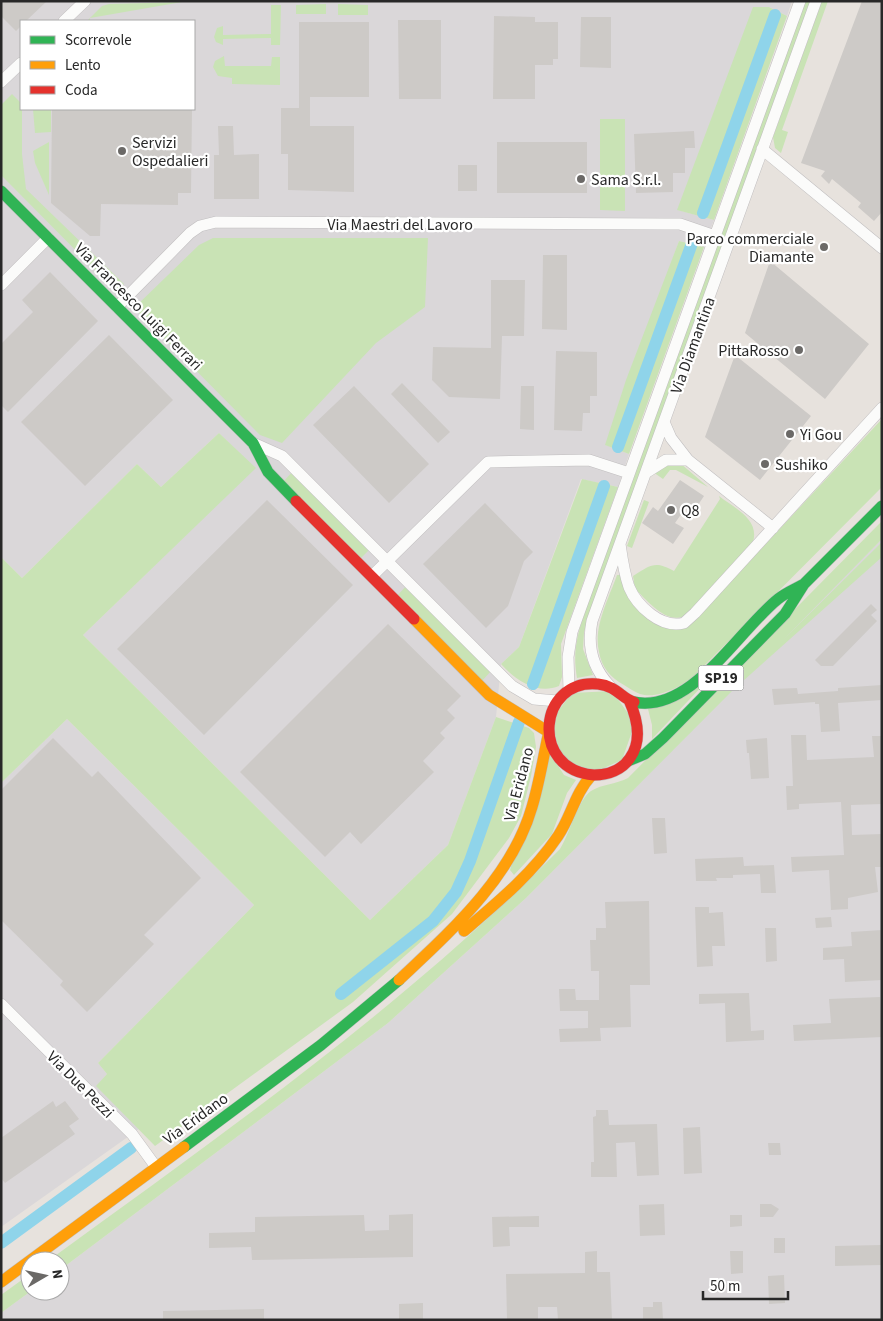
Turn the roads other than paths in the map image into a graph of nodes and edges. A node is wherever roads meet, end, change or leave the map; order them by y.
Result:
1 (85, 1) edge
2 (816, 1) edge
3 (795, 2) edge
4 (65, 20) edge
5 (20, 64) edge
6 (1, 82) edge
7 (762, 149) junction
8 (1, 191) edge
9 (715, 236) junction
10 (48, 238) junction
11 (882, 248) edge
12 (1, 285) edge
13 (117, 307) junction
14 (882, 408) edge
15 (664, 422) junction
16 (253, 444) junction
17 (688, 460) junction
18 (629, 472) junction
19 (645, 473) junction
20 (882, 506) edge
21 (773, 528) junction
22 (620, 543) junction
23 (387, 561) junction
24 (372, 576) junction
25 (804, 584) junction
26 (504, 679) junction
27 (610, 687) junction
28 (569, 690) junction
29 (489, 695) junction
30 (630, 700) junction
31 (557, 701) junction
32 (547, 733) junction
33 (628, 761) junction
34 (591, 776) junction
35 (404, 977) junction
36 (1, 1004) edge
37 (156, 1167) junction
38 (1, 1282) edge

1 - 4 street
2 - 7 street, Via Diamantina
3 - 9 street, Via Diamantina
5 - 6 street
7 - 11 street
7 - 15 street, Via Diamantina
8 - 10 main road, Via Francesco Luigi Ferrari
9 - 13 street, Via Maestri del Lavoro
9 - 18 street, Via Diamantina
10 - 12 street
10 - 13 main road, Via Francesco Luigi Ferrari
13 - 16 main road, Via Francesco Luigi Ferrari
14 - 21 street
15 - 17 street
15 - 19 street, Via Diamantina
16 - 23 street, Via Francesco Luigi Ferrari
16 - 24 main road, Via Francesco Luigi Ferrari
17 - 19 street
17 - 21 street
18 - 23 street
18 - 28 street, Via Diamantina
19 - 22 street, Via Diamantina
20 - 25 main road, SP19
21 - 22 street
22 - 27 street, Via Diamantina
23 - 24 street
23 - 26 street, Via Francesco Luigi Ferrari
24 - 29 main road, Via Francesco Luigi Ferrari
25 - 30 main road, SP19
25 - 33 main road, SP19
26 - 29 street
26 - 31 street, Via Francesco Luigi Ferrari
27 - 28 main road, Via Eridano
27 - 30 main road, Via Eridano
28 - 31 main road, Via Eridano
29 - 32 main road, Via Francesco Luigi Ferrari
30 - 33 main road
31 - 32 main road, Via Eridano
32 - 34 main road, Via Eridano
32 - 35 main road, Via Eridano
33 - 34 main road
34 - 35 main road, Via Eridano
35 - 37 main road, Via Eridano
36 - 37 street, Via Due Pezzi
37 - 38 main road, Via Eridano

